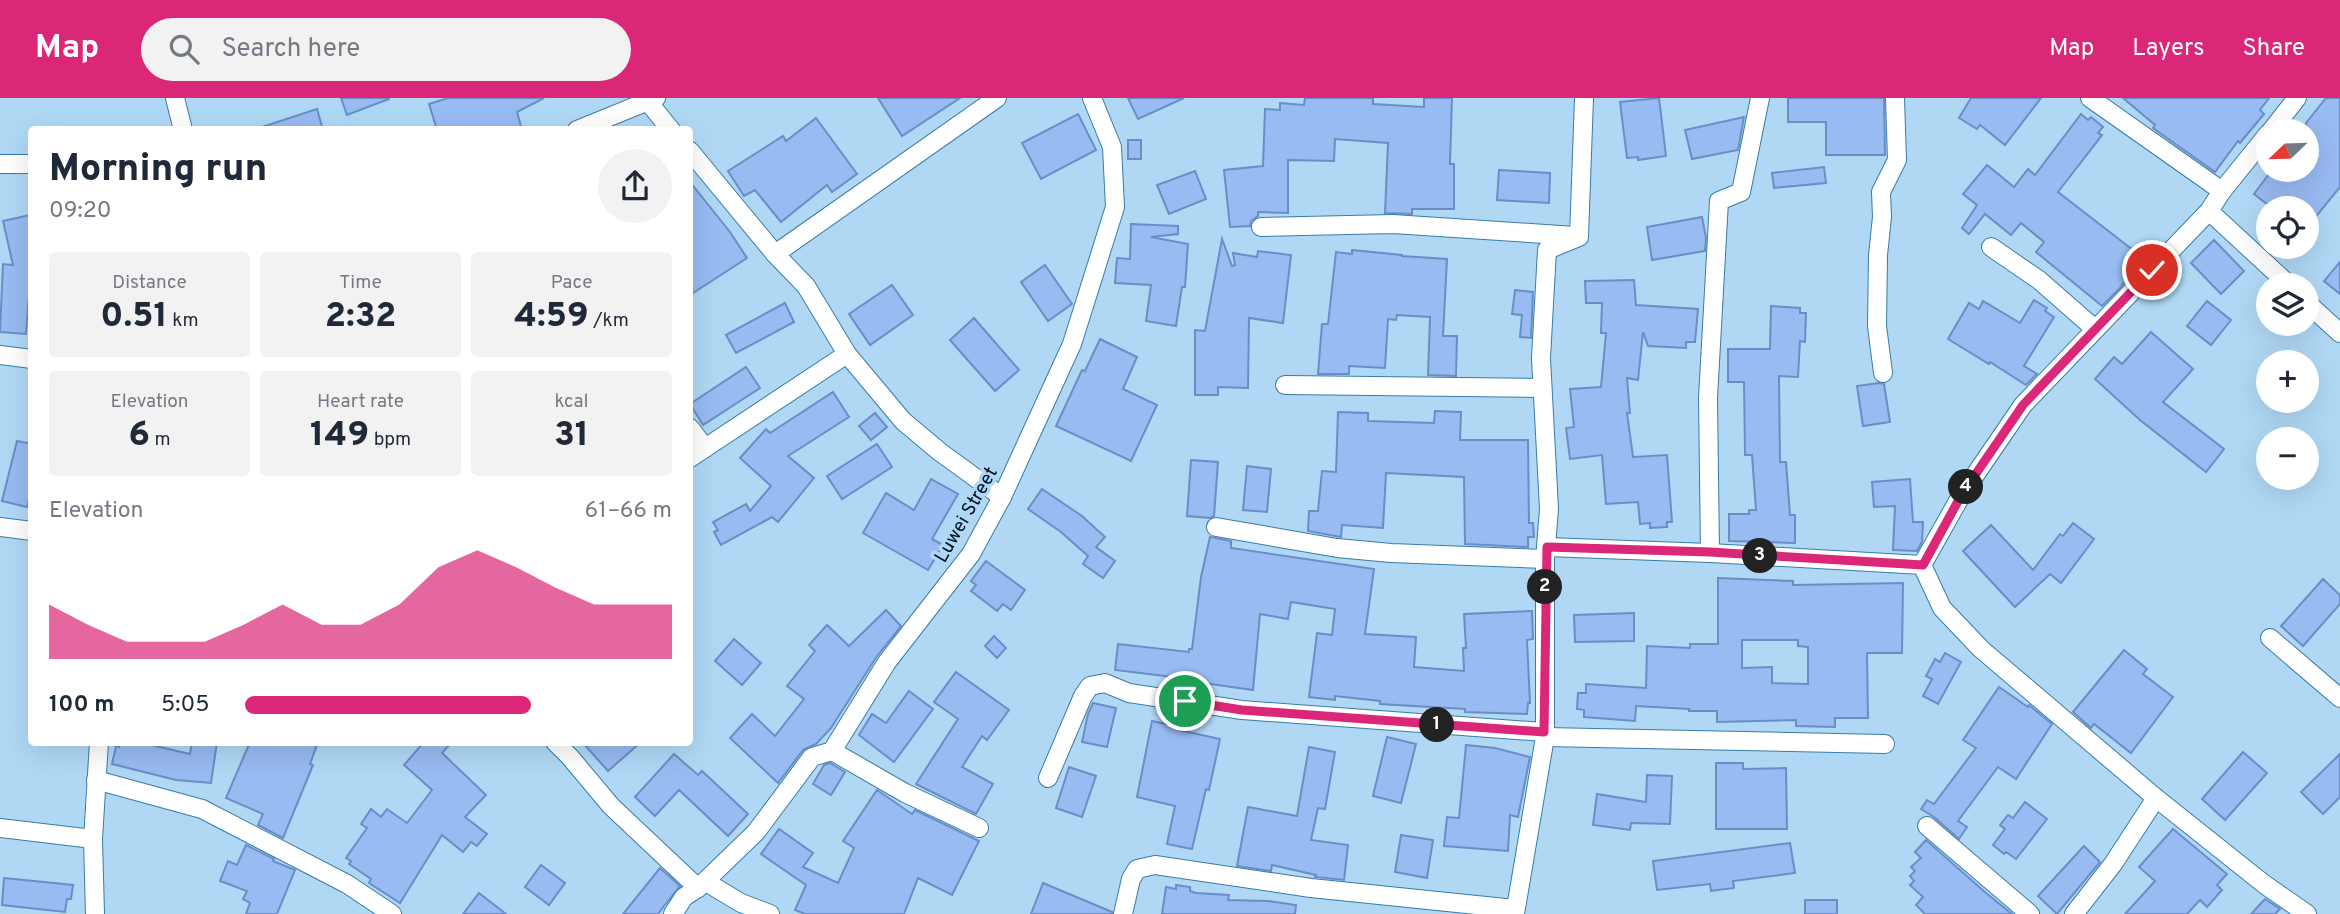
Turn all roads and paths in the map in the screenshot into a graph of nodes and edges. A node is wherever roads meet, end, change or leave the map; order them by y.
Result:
1 (175, 98) edge
2 (997, 98) edge
3 (1092, 98) edge
4 (1584, 98) edge
5 (1760, 98) edge
6 (1895, 98) edge
7 (2090, 98) edge
8 (2297, 98) edge
9 (650, 99) edge
10 (2280, 119) edge
11 (182, 126) edge
12 (586, 126) edge
13 (668, 126) edge
14 (2256, 149) edge
15 (693, 155) edge
16 (0, 164) edge
17 (28, 164) edge
18 (2222, 191) junction
19 (2209, 211) junction
20 (1261, 227) dead end
21 (1579, 237) junction
22 (1991, 247) dead end
23 (775, 254) junction
24 (2276, 273) edge
25 (2319, 314) edge
26 (2095, 329) junction
27 (2340, 333) edge
28 (848, 354) junction
29 (0, 355) edge
30 (28, 358) edge
31 (1883, 373) dead end
32 (1285, 385) dead end
33 (1541, 388) junction
34 (693, 432) edge
35 (705, 448) junction
36 (693, 456) edge
37 (1002, 497) junction
38 (0, 527) edge
39 (1216, 527) dead end
40 (28, 530) edge
41 (1710, 552) junction
42 (1546, 553) junction
43 (1923, 565) junction
44 (2270, 638) dead end
45 (2340, 698) edge
46 (1544, 735) junction
47 (1885, 744) dead end
48 (99, 746) edge
49 (559, 746) edge
50 (832, 751) junction
51 (1048, 778) dead end
52 (96, 780) junction
53 (2156, 798) junction
54 (1927, 825) dead end
55 (0, 828) edge
56 (979, 828) dead end
57 (93, 839) junction
58 (702, 885) junction
59 (1515, 912) edge
60 (95, 914) edge
61 (393, 914) edge
62 (673, 914) edge
63 (770, 914) edge
64 (1123, 914) edge
65 (2030, 914) edge
66 (2074, 914) edge
67 (2307, 914) edge

1 - 11 street
2 - 23 street
3 - 37 street, Luwei Street
4 - 21 street
5 - 41 street
6 - 31 street
7 - 18 street
8 - 10 street
9 - 12 street
9 - 13 street
14 - 18 street
15 - 23 street
16 - 17 street
18 - 19 street
19 - 24 street
19 - 26 street
20 - 21 street
21 - 33 street
22 - 26 street
23 - 28 street
25 - 27 street
26 - 43 street
28 - 35 street
28 - 37 street
29 - 30 street
32 - 33 street
33 - 42 street
34 - 35 street
35 - 36 street
37 - 50 street, Luwei Street
38 - 40 street
39 - 42 street
41 - 42 street
41 - 43 street
42 - 46 street
43 - 53 street
44 - 45 street
46 - 47 street
46 - 51 street
46 - 59 street
48 - 52 street
49 - 58 street
50 - 56 street
50 - 58 street, Luwei Street
52 - 57 street
52 - 61 street
53 - 66 street
53 - 67 street
54 - 65 street
55 - 57 street
57 - 60 street
58 - 62 street, Luwei Street
58 - 63 street
59 - 64 street

